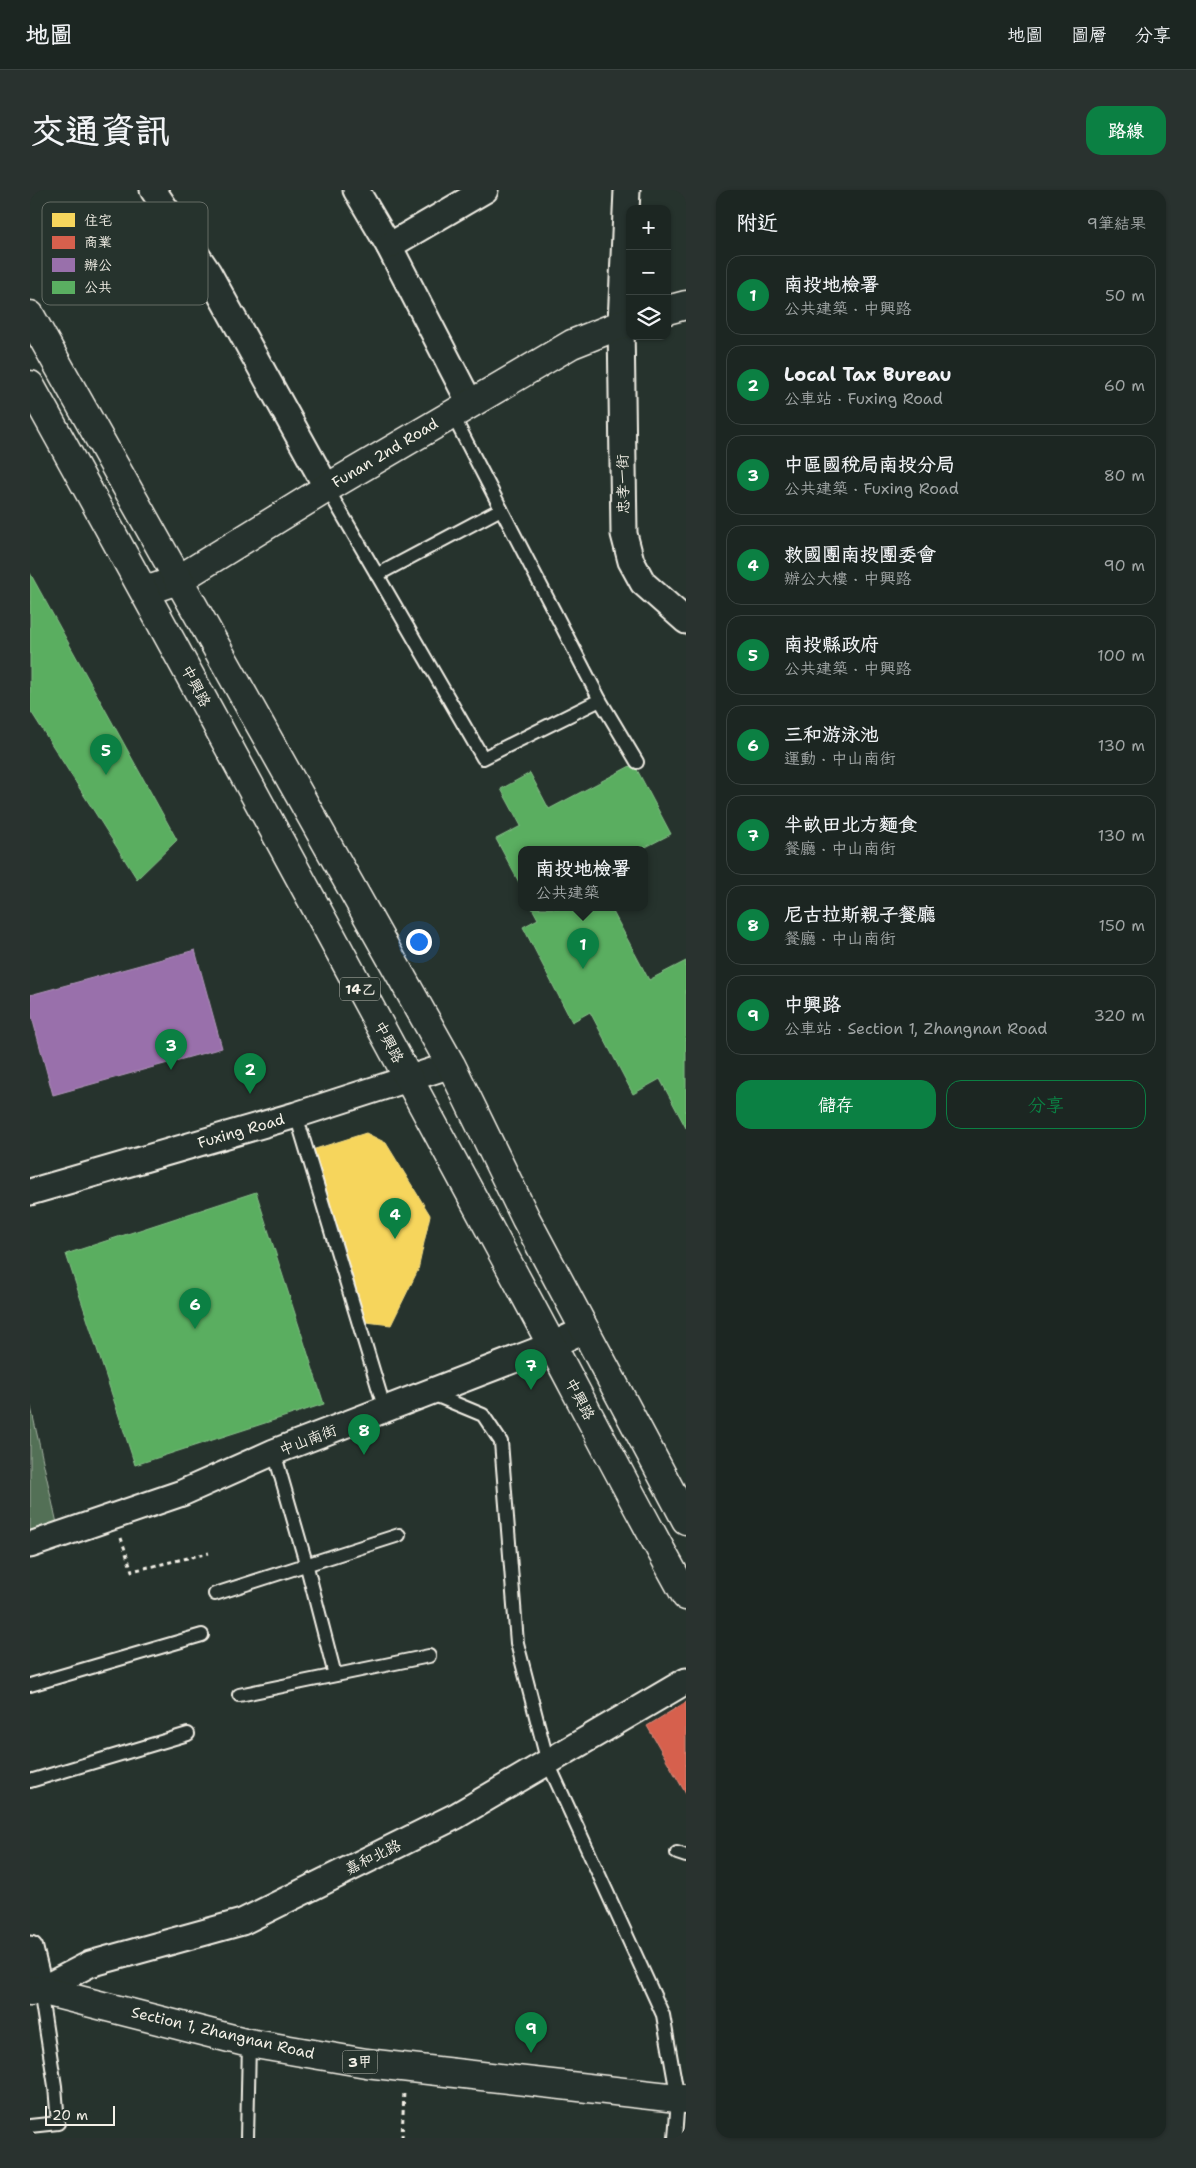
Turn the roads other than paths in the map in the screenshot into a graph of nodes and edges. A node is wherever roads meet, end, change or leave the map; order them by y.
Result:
1 (154, 190) edge
2 (356, 190) edge
3 (485, 190) edge
4 (626, 190) edge
5 (162, 202) edge
6 (389, 246) junction
7 (208, 272) edge
8 (686, 305) edge
9 (671, 309) edge
10 (30, 315) edge
11 (625, 322) edge
12 (55, 356) junction
13 (30, 371) edge
14 (30, 384) edge
15 (461, 408) junction
16 (327, 488) junction
17 (501, 509) junction
18 (378, 575) junction
19 (178, 580) junction
20 (144, 591) junction
21 (686, 621) edge
22 (600, 700) junction
23 (637, 762) dead end
24 (450, 1065) junction
25 (409, 1080) junction
26 (296, 1115) junction
27 (30, 1192) edge
28 (584, 1330) junction
29 (552, 1345) junction
30 (427, 1392) junction
31 (385, 1410) junction
32 (274, 1452) junction
33 (686, 1520) edge
34 (399, 1535) dead end
35 (30, 1544) edge
36 (306, 1563) junction
37 (215, 1594) dead end
38 (686, 1596) edge
39 (202, 1635) dead end
40 (428, 1656) dead end
41 (335, 1675) junction
42 (686, 1681) edge
43 (30, 1685) edge
44 (239, 1695) dead end
45 (188, 1734) dead end
46 (548, 1763) junction
47 (30, 1781) edge
48 (30, 1950) edge
49 (35, 1990) edge
50 (249, 2042) junction
51 (682, 2099) edge
52 (30, 2126) edge
53 (247, 2138) edge
54 (675, 2138) edge

1 - 5 street
2 - 6 street
3 - 6 street
4 - 11 street, 忠孝一街
6 - 15 street
7 - 16 street
8 - 9 main road
10 - 12 main road, 14乙
11 - 15 main road, Funan 2nd Road
11 - 21 street, 忠孝一街
12 - 13 main road
12 - 19 main road, 14乙
14 - 20 main road, 中興路 / 14乙
15 - 16 main road, Funan 2nd Road
15 - 17 lane
16 - 18 lane
16 - 19 main road, Funan 2nd Road
17 - 18 lane
17 - 22 lane
18 - 22 lane
19 - 20 main road, Funan 2nd Road
19 - 24 main road, 14乙
20 - 25 main road, 中興路 / 14乙
22 - 23 lane
24 - 25 street, Fuxing Road
24 - 28 main road, 14乙
25 - 26 street, Fuxing Road
25 - 29 main road, 中興路 / 14乙
26 - 27 street, Fuxing Road
26 - 31 lane
28 - 29 street, 中山南街
28 - 33 main road, 14乙
29 - 30 street, 中山南街
29 - 38 main road, 中興路 / 14乙
30 - 31 street, 中山南街
30 - 46 lane
31 - 32 street, 中山南街
32 - 35 street, 中山南街
32 - 36 lane
34 - 36 lane
36 - 37 lane
36 - 41 lane
39 - 43 lane
40 - 41 lane
41 - 44 lane
42 - 46 street, 嘉和北路
45 - 47 lane
46 - 49 street, 嘉和北路
46 - 51 lane
48 - 49 street
49 - 50 main road, Section 1, Zhangnan Road / 3甲
49 - 52 lane
50 - 51 main road, Section 1, Zhangnan Road / 3甲
50 - 53 lane
51 - 54 lane

